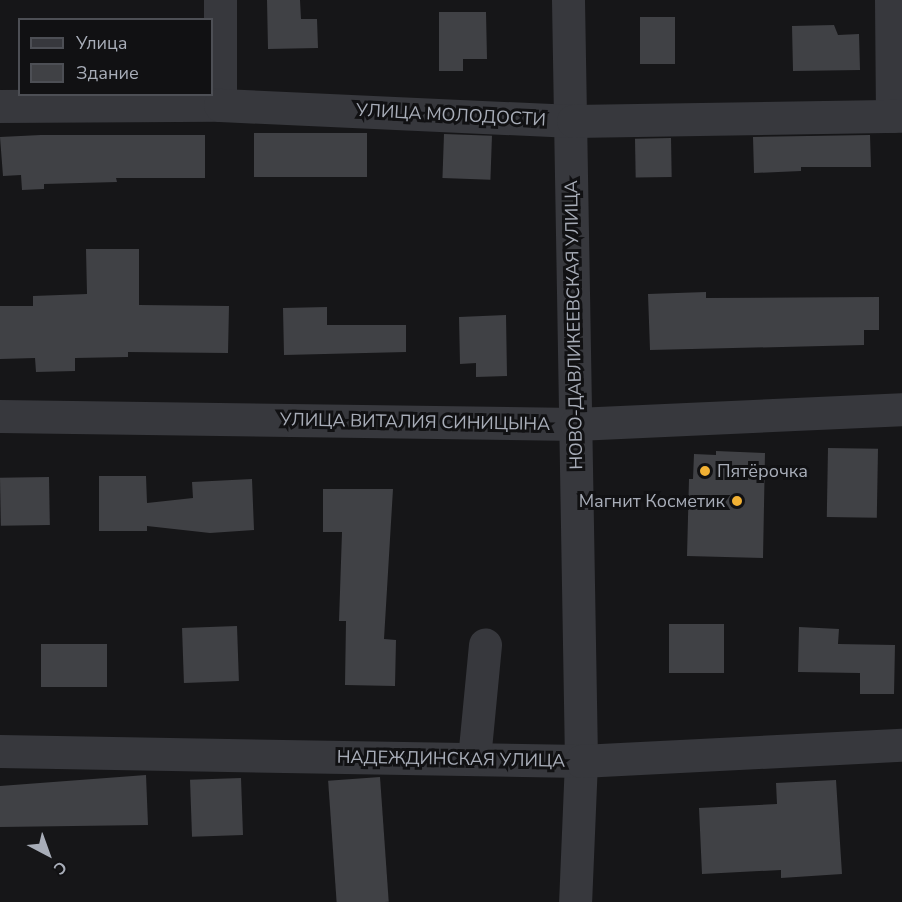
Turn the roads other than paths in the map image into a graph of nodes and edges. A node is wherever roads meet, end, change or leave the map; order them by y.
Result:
1 (220, 0) edge
2 (568, 0) edge
3 (891, 0) edge
4 (220, 105) junction
5 (0, 106) edge
6 (897, 116) edge
7 (573, 121) junction
8 (902, 409) edge
9 (0, 416) edge
10 (576, 424) junction
11 (485, 645) dead end
12 (902, 744) edge
13 (0, 751) edge
14 (474, 759) junction
15 (581, 761) junction
16 (575, 902) edge

1 - 4 street
2 - 7 street, НОВО-ДАВЛИКЕЕВСКАЯ УЛИЦА
3 - 6 street
4 - 5 street, УЛИЦА МОЛОДОСТИ
4 - 7 street, УЛИЦА МОЛОДОСТИ
6 - 7 street, УЛИЦА МОЛОДОСТИ
7 - 10 street, НОВО-ДАВЛИКЕЕВСКАЯ УЛИЦА
8 - 10 street, УЛИЦА ВИТАЛИЯ СИНИЦЫНА
9 - 10 street, УЛИЦА ВИТАЛИЯ СИНИЦЫНА
10 - 15 street, НОВО-ДАВЛИКЕЕВСКАЯ УЛИЦА
11 - 14 street
12 - 15 street, НАДЕЖДИНСКАЯ УЛИЦА
13 - 14 street, НАДЕЖДИНСКАЯ УЛИЦА
14 - 15 street, НАДЕЖДИНСКАЯ УЛИЦА
15 - 16 street, НОВО-ДАВЛИКЕЕВСКАЯ УЛИЦА

